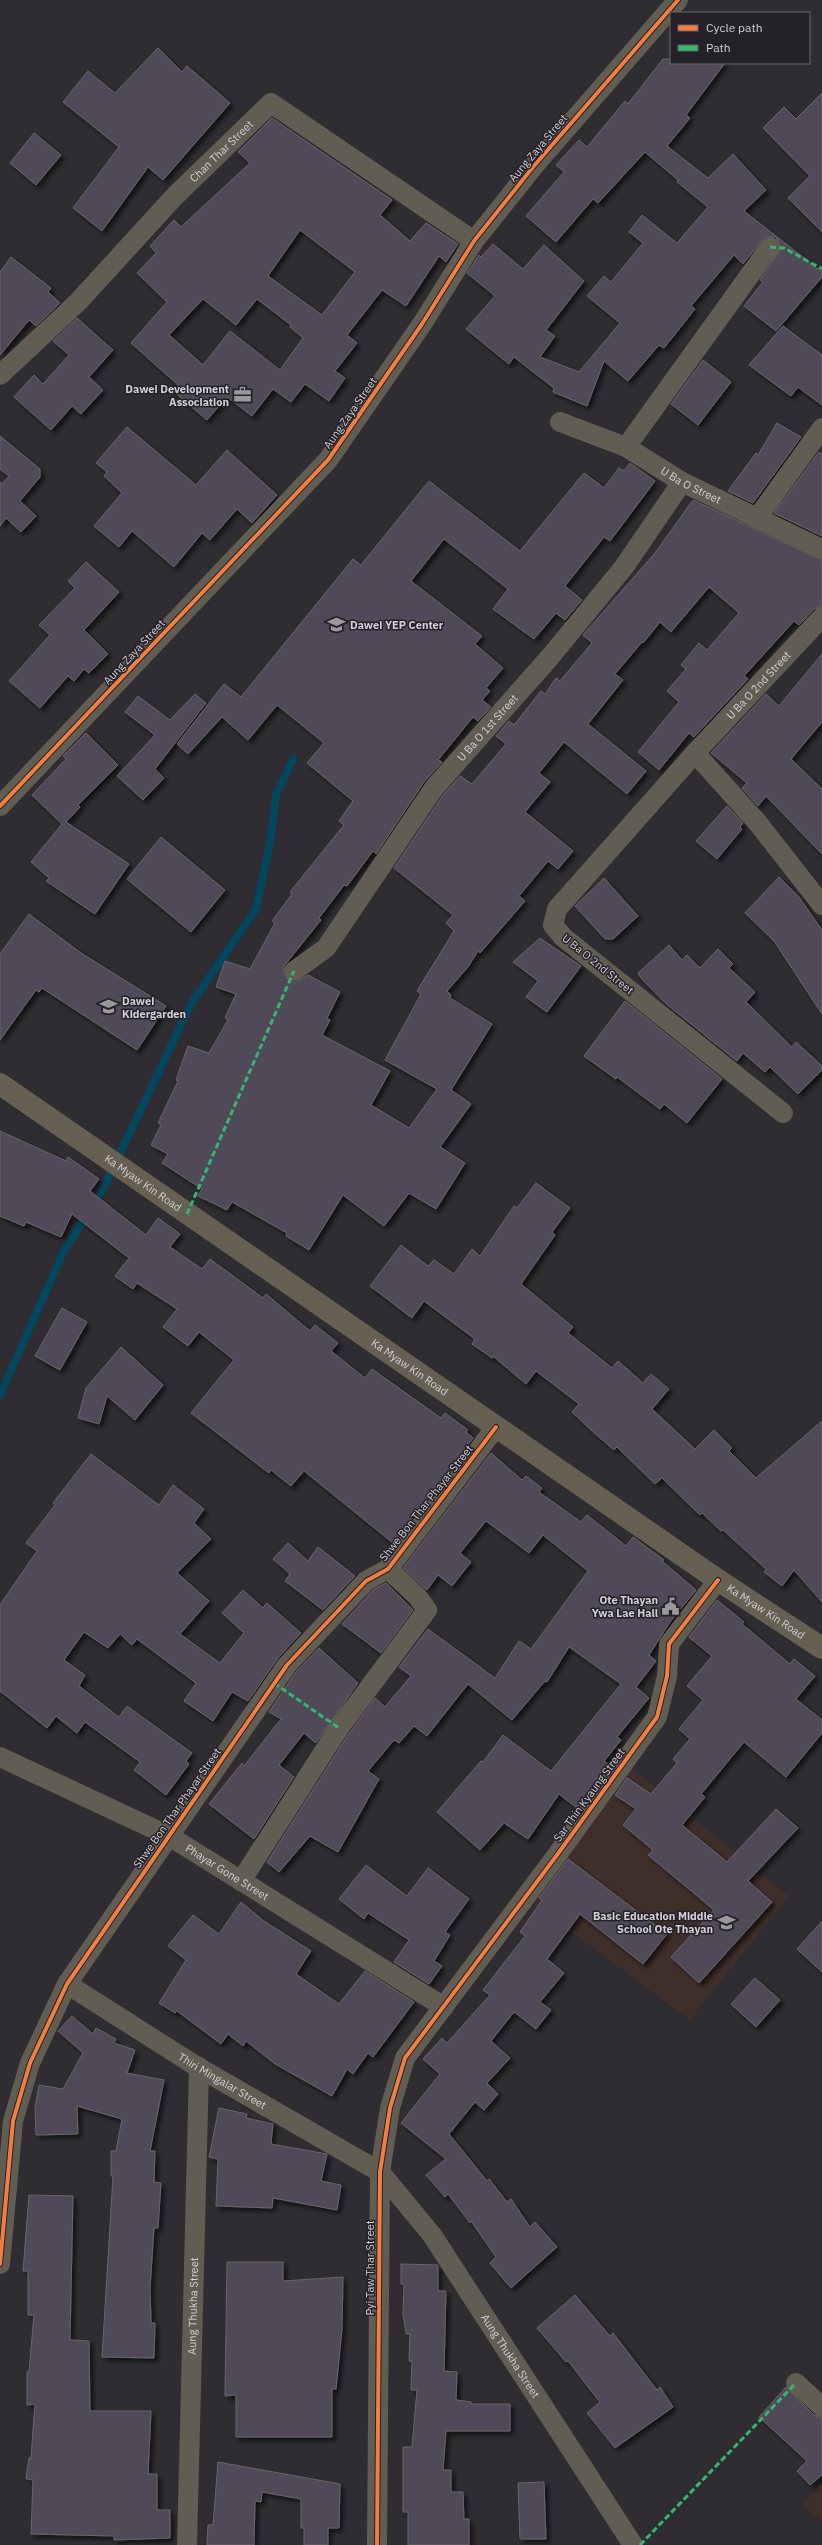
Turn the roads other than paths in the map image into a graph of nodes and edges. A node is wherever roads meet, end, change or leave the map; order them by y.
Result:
1 (678, 0) edge
2 (474, 241) junction
3 (770, 247) dead end
4 (0, 375) edge
5 (560, 422) dead end
6 (822, 428) edge
7 (626, 447) junction
8 (682, 482) junction
9 (757, 518) junction
10 (822, 548) edge
11 (822, 617) edge
12 (695, 753) junction
13 (0, 806) edge
14 (822, 905) edge
15 (294, 971) dead end
16 (0, 1084) edge
17 (782, 1113) dead end
18 (496, 1427) junction
19 (388, 1569) junction
20 (718, 1580) junction
21 (822, 1648) edge
22 (0, 1757) edge
23 (169, 1836) junction
24 (241, 1881) junction
25 (67, 1984) junction
26 (444, 2007) junction
27 (199, 2067) junction
28 (380, 2172) junction
29 (2, 2221) edge
30 (0, 2264) edge
31 (796, 2383) dead end
32 (822, 2406) edge
33 (187, 2545) edge
34 (377, 2545) edge
35 (633, 2545) edge

1 - 2 street, Aung Zaya Street
2 - 4 street, Chan Thar Street
2 - 13 street, Aung Zaya Street
3 - 7 street
5 - 7 street, U Ba O Street
6 - 9 street
7 - 8 street, U Ba O Street
8 - 9 street, U Ba O Street
8 - 15 street, U Ba O 1st Street
9 - 10 street, U Ba O Street
11 - 12 street, U Ba O 2nd Street
12 - 14 street
12 - 17 street, U Ba O 2nd Street
16 - 18 main road, Ka Myaw Kin Road
18 - 19 street, Shwe Bon Thar Phayar Street
18 - 20 main road, Ka Myaw Kin Road
19 - 23 street, Shwe Bon Thar Phayar Street
19 - 24 street
20 - 21 main road, Ka Myaw Kin Road
20 - 26 street, Sar Thin Kyaung Street
22 - 23 street, Phayar Gone Street
23 - 24 street, Phayar Gone Street
23 - 25 street, Shwe Bon Thar Phayar Street
24 - 26 street, Phayar Gone Street
25 - 27 street, Thiri Mingalar Street
25 - 29 street, Shwe Bon Thar Phayar Street
26 - 28 street, Pyi Taw Thar Street
27 - 28 street, Thiri Mingalar Street
27 - 33 street, Aung Thukha Street
28 - 34 street, Pyi Taw Thar Street
28 - 35 street, Aung Thukha Street
29 - 30 street, Shwe Bon Thar Phayar Street
31 - 32 street

